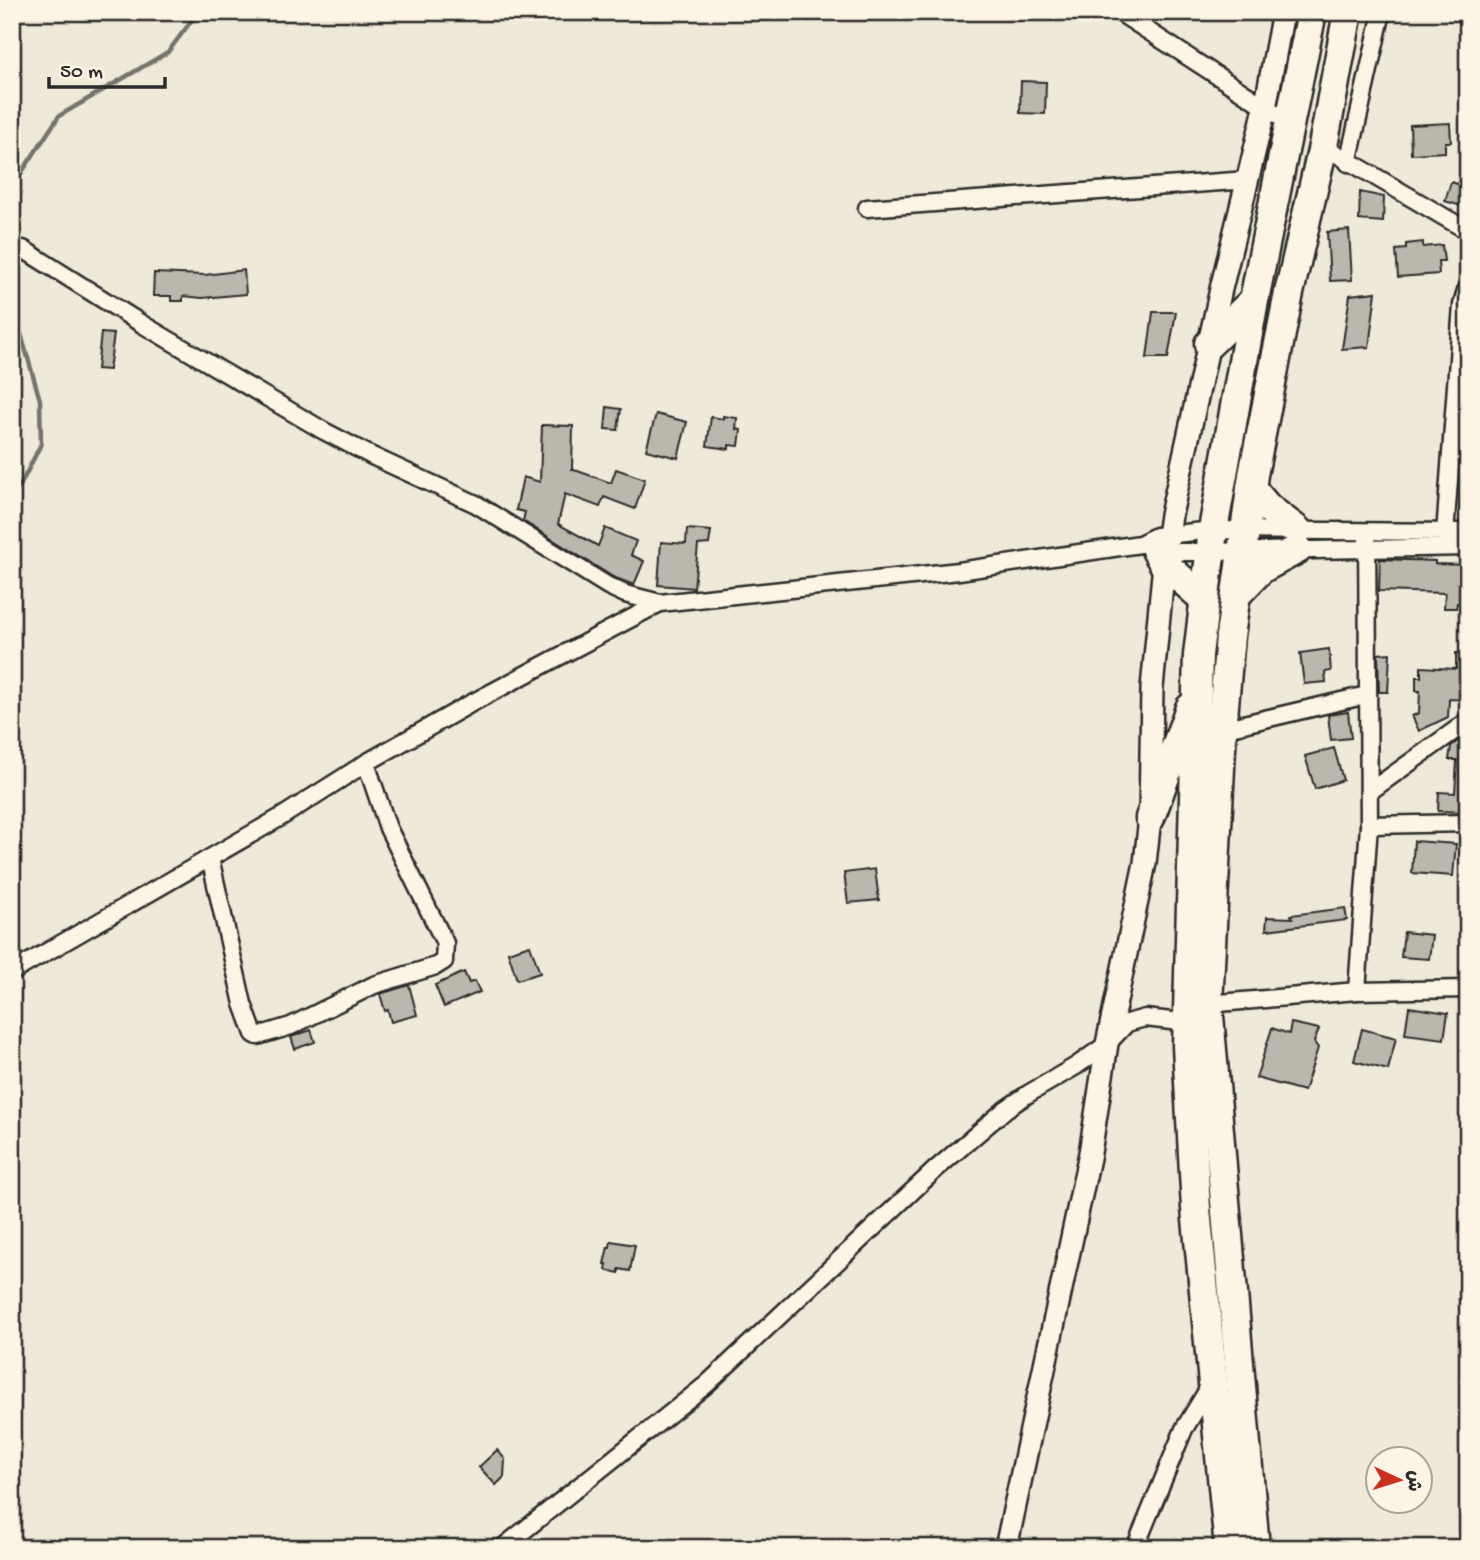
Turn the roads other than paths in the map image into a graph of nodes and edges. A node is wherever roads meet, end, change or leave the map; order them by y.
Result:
1 (1119, 12) edge
2 (1283, 12) edge
3 (1312, 12) edge
4 (1348, 12) edge
5 (1381, 12) edge
6 (1265, 108) junction
7 (1290, 123) junction
8 (1323, 146) junction
9 (1348, 163) junction
10 (1248, 180) junction
11 (867, 208) dead end
12 (1468, 231) edge
13 (12, 247) edge
14 (1468, 283) edge
15 (1254, 300) junction
16 (1209, 344) junction
17 (1251, 488) junction
18 (1367, 532) junction
19 (1468, 532) edge
20 (1445, 534) junction
21 (1243, 540) junction
22 (1297, 540) junction
23 (1211, 541) junction
24 (1468, 547) edge
25 (1159, 549) junction
26 (1367, 549) junction
27 (1236, 594) junction
28 (1204, 599) junction
29 (660, 603) junction
30 (1198, 686) junction
31 (1367, 695) junction
32 (1468, 721) edge
33 (1222, 729) junction
34 (366, 763) junction
35 (1369, 792) junction
36 (1150, 818) junction
37 (1468, 823) edge
38 (1369, 825) junction
39 (210, 858) junction
40 (12, 972) edge
41 (1468, 989) edge
42 (1357, 991) junction
43 (1198, 1014) junction
44 (1107, 1044) junction
45 (1212, 1383) junction
46 (502, 1548) edge
47 (1006, 1548) edge
48 (1135, 1548) edge
49 (1229, 1548) edge
50 (1255, 1548) edge

1 - 6 street
2 - 6 street
3 - 7 highway
4 - 8 highway
5 - 9 street
6 - 7 street
6 - 10 street
7 - 15 highway
8 - 9 street
8 - 17 highway
9 - 12 street
10 - 11 street
10 - 16 street
13 - 29 street
14 - 20 street
15 - 16 highway
15 - 23 highway
16 - 25 street
17 - 21 highway
17 - 22 highway
18 - 20 street
18 - 22 street
18 - 26 street
19 - 20 street
21 - 22 street
21 - 23 street
21 - 23 street
21 - 27 highway
22 - 26 street
22 - 27 highway
23 - 25 street
23 - 25 street
23 - 28 highway
24 - 26 street
25 - 28 highway
25 - 29 street
25 - 36 street
26 - 31 street
27 - 33 highway
28 - 30 highway
29 - 34 street
30 - 36 highway
30 - 43 highway
31 - 33 street
31 - 35 street
32 - 35 street
33 - 43 highway
34 - 39 street
34 - 39 street
35 - 38 street
36 - 44 street
37 - 38 street
38 - 42 street
39 - 40 street
41 - 42 street
42 - 43 street
43 - 44 street
43 - 45 highway
43 - 50 highway
44 - 46 street
44 - 47 street
45 - 48 street
45 - 49 highway

